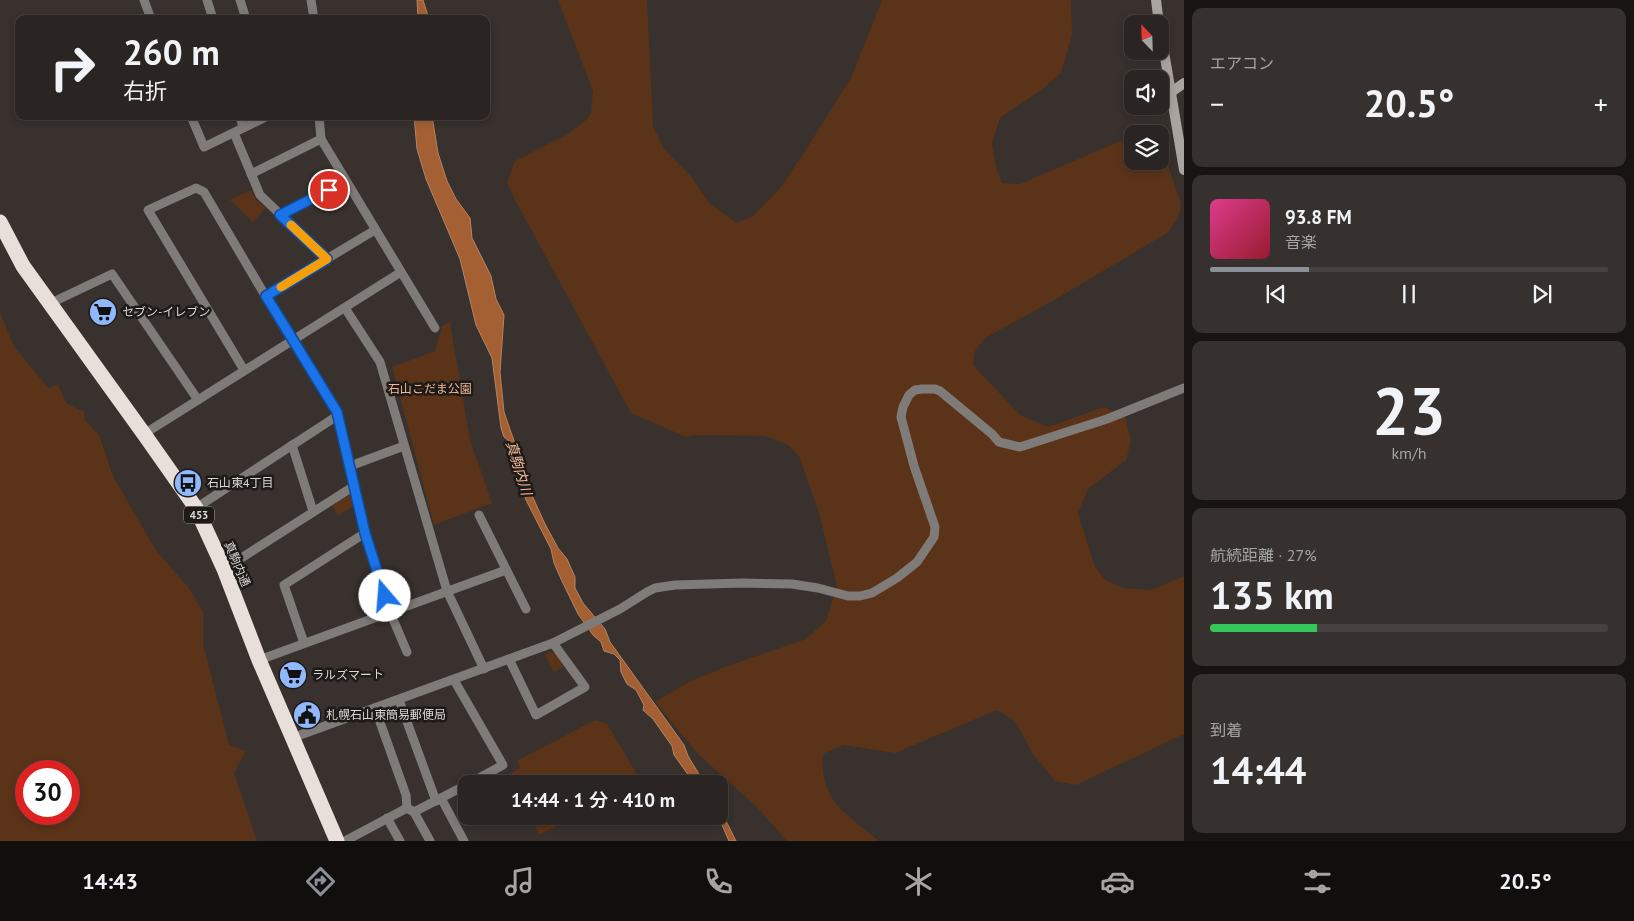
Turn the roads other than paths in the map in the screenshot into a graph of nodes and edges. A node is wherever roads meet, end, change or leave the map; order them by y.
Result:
1 (144, 0) edge
2 (207, 0) edge
3 (240, 0) edge
4 (311, 0) edge
5 (1156, 0) edge
6 (150, 15) edge
7 (212, 15) edge
8 (245, 15) edge
9 (313, 15) edge
10 (1158, 15) edge
11 (1165, 60) edge
12 (1184, 83) edge
13 (1170, 93) junction
14 (193, 120) edge
15 (241, 120) edge
16 (260, 120) edge
17 (319, 120) edge
18 (243, 128) junction
19 (234, 133) junction
20 (321, 139) junction
21 (1184, 170) edge
22 (251, 174) junction
23 (346, 181) junction
24 (280, 215) junction
25 (0, 222) edge
26 (375, 230) junction
27 (327, 259) junction
28 (401, 272) junction
29 (266, 296) junction
30 (51, 303) junction
31 (346, 308) junction
32 (435, 328) dead end
33 (292, 341) junction
34 (244, 370) junction
35 (1184, 388) edge
36 (198, 400) junction
37 (337, 416) junction
38 (144, 434) junction
39 (292, 445) junction
40 (404, 446) junction
41 (350, 466) junction
42 (354, 486) junction
43 (196, 508) junction
44 (313, 511) junction
45 (479, 515) dead end
46 (365, 533) junction
47 (224, 569) junction
48 (506, 570) junction
49 (447, 591) junction
50 (526, 610) dead end
51 (390, 612) junction
52 (556, 641) junction
53 (304, 642) junction
54 (407, 652) dead end
55 (259, 660) junction
56 (509, 660) junction
57 (484, 669) junction
58 (454, 680) junction
59 (399, 700) junction
60 (375, 708) junction
61 (292, 738) junction
62 (484, 775) edge
63 (458, 789) edge
64 (439, 799) junction
65 (411, 810) junction
66 (387, 818) junction
67 (337, 841) edge
68 (345, 841) edge
69 (400, 841) edge
70 (430, 841) edge
71 (464, 841) edge

1 - 6 street
2 - 7 street
3 - 8 street
4 - 9 street
5 - 10 street
11 - 13 street
12 - 13 street
13 - 21 street
14 - 19 street
15 - 18 street
16 - 18 street
17 - 20 street
18 - 19 street
19 - 22 street
20 - 22 street
20 - 23 street
22 - 24 street
23 - 24 street
23 - 26 street
24 - 27 street
25 - 30 highway, 真駒内通 / 453
26 - 27 street
26 - 28 street
27 - 29 street
28 - 31 street
28 - 32 street
29 - 33 street
29 - 34 street
30 - 36 street
30 - 38 highway, 真駒内通 / 453
31 - 33 street
31 - 40 street
33 - 34 street
33 - 37 street
34 - 36 street
35 - 52 street
36 - 38 street
37 - 39 street
37 - 41 street
38 - 43 highway, 真駒内通 / 453
39 - 43 street
39 - 44 street
40 - 41 street
40 - 49 street
41 - 42 street
42 - 44 street
42 - 46 street
43 - 47 highway, 真駒内通 / 453
44 - 47 street
45 - 48 street
46 - 51 street
46 - 53 street
47 - 55 highway, 真駒内通 / 453
48 - 49 street
48 - 50 street
49 - 51 street
49 - 57 street
51 - 53 street
51 - 54 street
52 - 56 street
52 - 56 street
53 - 55 street
55 - 61 highway, 真駒内通 / 453
56 - 57 street
57 - 58 street
58 - 59 street
58 - 62 street
59 - 60 street
59 - 64 street
60 - 61 street
60 - 65 street
61 - 67 highway, 真駒内通 / 453
63 - 64 street
64 - 65 street
64 - 71 street
65 - 66 street
65 - 70 street
66 - 68 street
66 - 69 street

